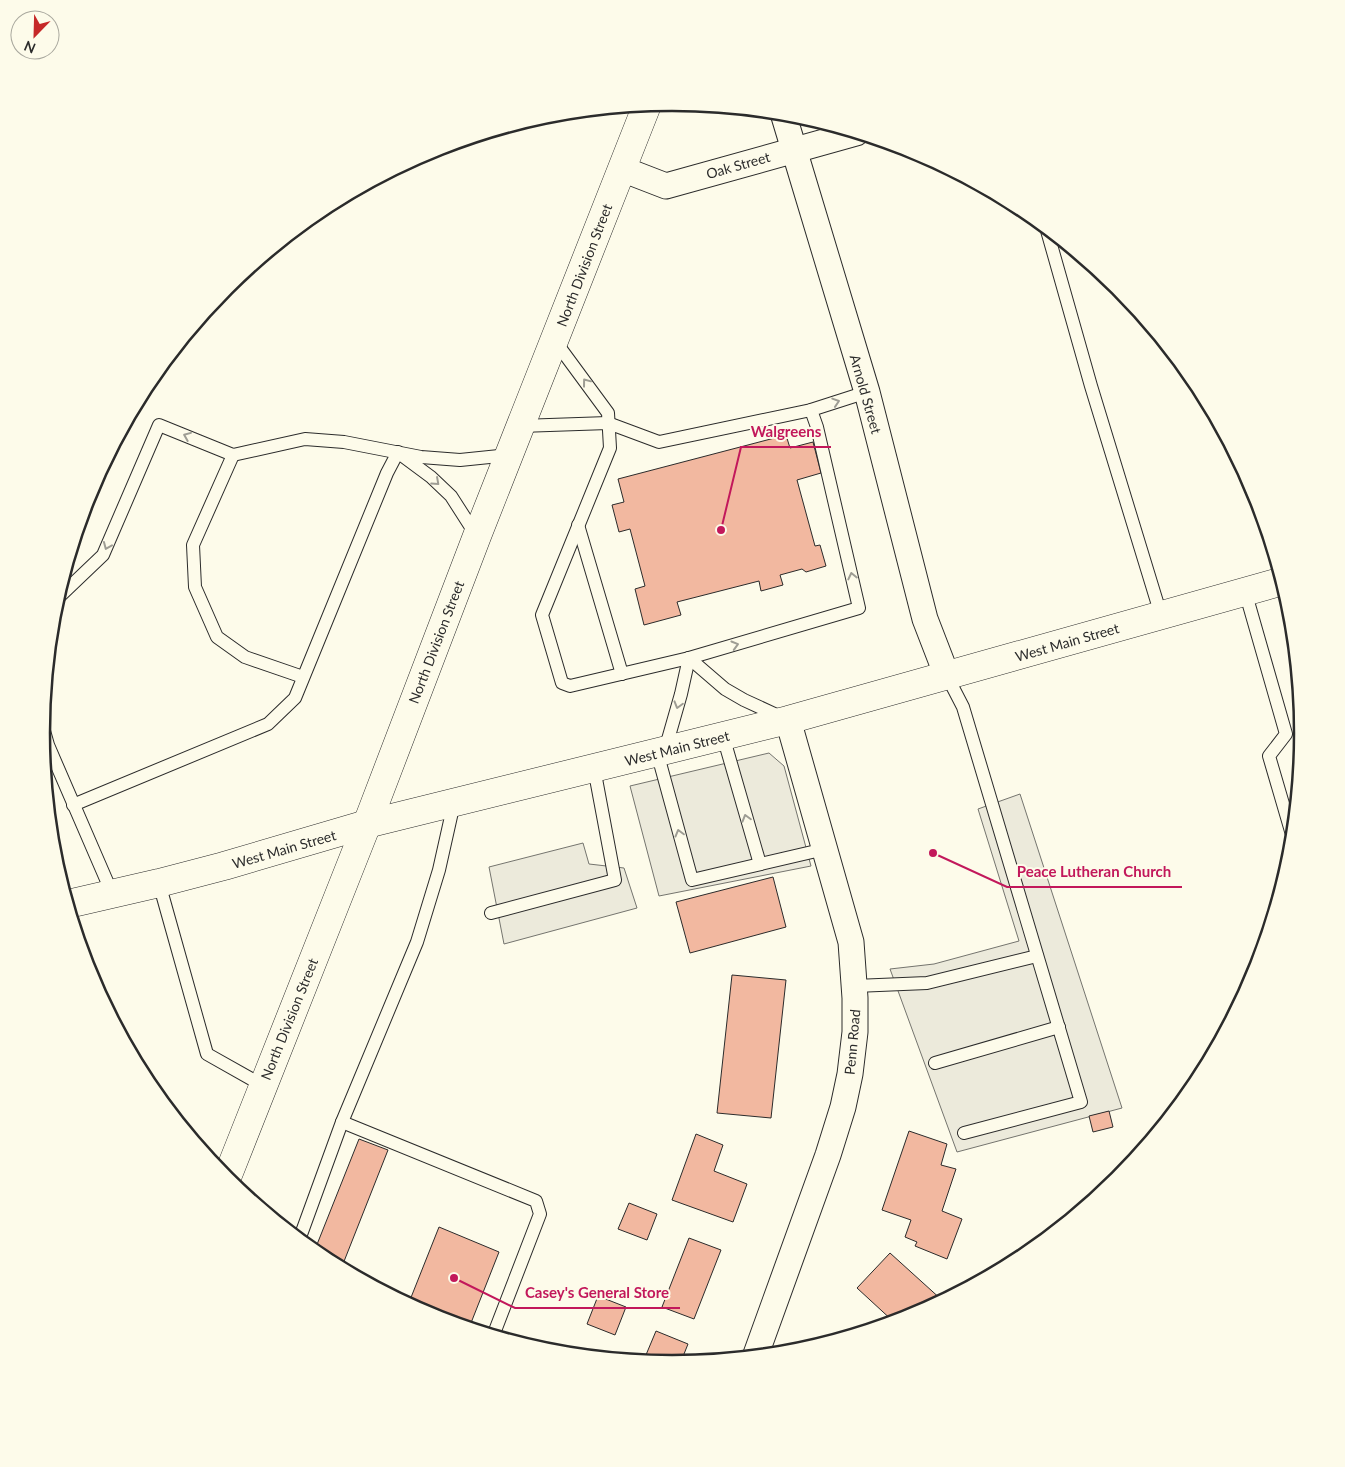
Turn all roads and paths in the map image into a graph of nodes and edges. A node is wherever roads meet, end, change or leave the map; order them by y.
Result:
1 (644, 112) edge
2 (785, 121) edge
3 (846, 136) edge
4 (793, 149) junction
5 (622, 169) junction
6 (1049, 239) edge
7 (554, 341) junction
8 (867, 392) junction
9 (811, 410) junction
10 (608, 423) junction
11 (520, 426) junction
12 (398, 452) junction
13 (232, 455) junction
14 (509, 455) junction
15 (578, 525) junction
16 (477, 536) junction
17 (1276, 583) edge
18 (67, 590) edge
19 (1245, 591) junction
20 (1161, 615) junction
21 (688, 658) junction
22 (622, 674) junction
23 (946, 676) junction
24 (303, 677) junction
25 (788, 720) junction
26 (723, 736) junction
27 (50, 751) edge
28 (661, 752) junction
29 (594, 768) junction
30 (454, 803) junction
31 (73, 805) junction
32 (1289, 821) edge
33 (367, 824) junction
34 (825, 849) junction
35 (760, 864) junction
36 (160, 883) junction
37 (112, 893) junction
38 (73, 903) edge
39 (491, 912) dead end
40 (1038, 956) junction
41 (855, 986) junction
42 (1058, 1027) junction
43 (935, 1063) dead end
44 (262, 1085) junction
45 (342, 1122) junction
46 (964, 1132) dead end
47 (229, 1171) edge
48 (302, 1233) edge
49 (495, 1330) edge
50 (757, 1350) edge

1 - 5 main road, North Division Street
2 - 4 street, Arnold Street
3 - 4 street, Oak Street
4 - 5 street, Oak Street
4 - 8 street, Arnold Street
5 - 7 main road, North Division Street
6 - 20 lane
10 -> 7 lane
7 - 11 main road, North Division Street
9 -> 8 lane
8 - 23 street, Arnold Street
9 - 10 lane
21 -> 9 lane
10 - 11 lane
10 - 15 lane
11 - 14 main road, North Division Street
12 - 13 lane
12 - 14 lane
12 -> 16 lane
12 - 24 lane
13 -> 18 lane
13 - 24 lane
14 - 16 main road, North Division Street
15 - 22 lane
15 - 22 lane
16 - 33 main road, North Division Street
17 - 19 main road, West Main Street
19 - 20 main road, West Main Street
19 - 32 lane
20 - 23 main road, West Main Street
21 - 22 lane
21 - 25 lane
21 -> 28 lane
23 - 25 main road, West Main Street
23 - 40 lane
24 - 31 lane
25 - 26 main road, West Main Street
25 - 34 street, Penn Road
26 - 28 main road, West Main Street
35 -> 26 lane
27 - 31 lane
28 - 29 main road, West Main Street
35 -> 28 lane
29 - 30 main road, West Main Street
29 - 39 lane
30 - 33 main road, West Main Street
30 - 45 lane
31 - 37 lane
33 - 36 main road, West Main Street
33 - 44 main road, North Division Street
34 - 35 lane
34 - 41 street, Penn Road
36 - 37 main road, West Main Street
36 - 44 lane
37 - 38 main road, West Main Street
40 - 41 lane
40 - 42 lane
41 - 50 street, Penn Road
42 - 43 lane
42 - 46 lane
44 - 47 main road, North Division Street
45 - 48 lane
45 - 49 lane

